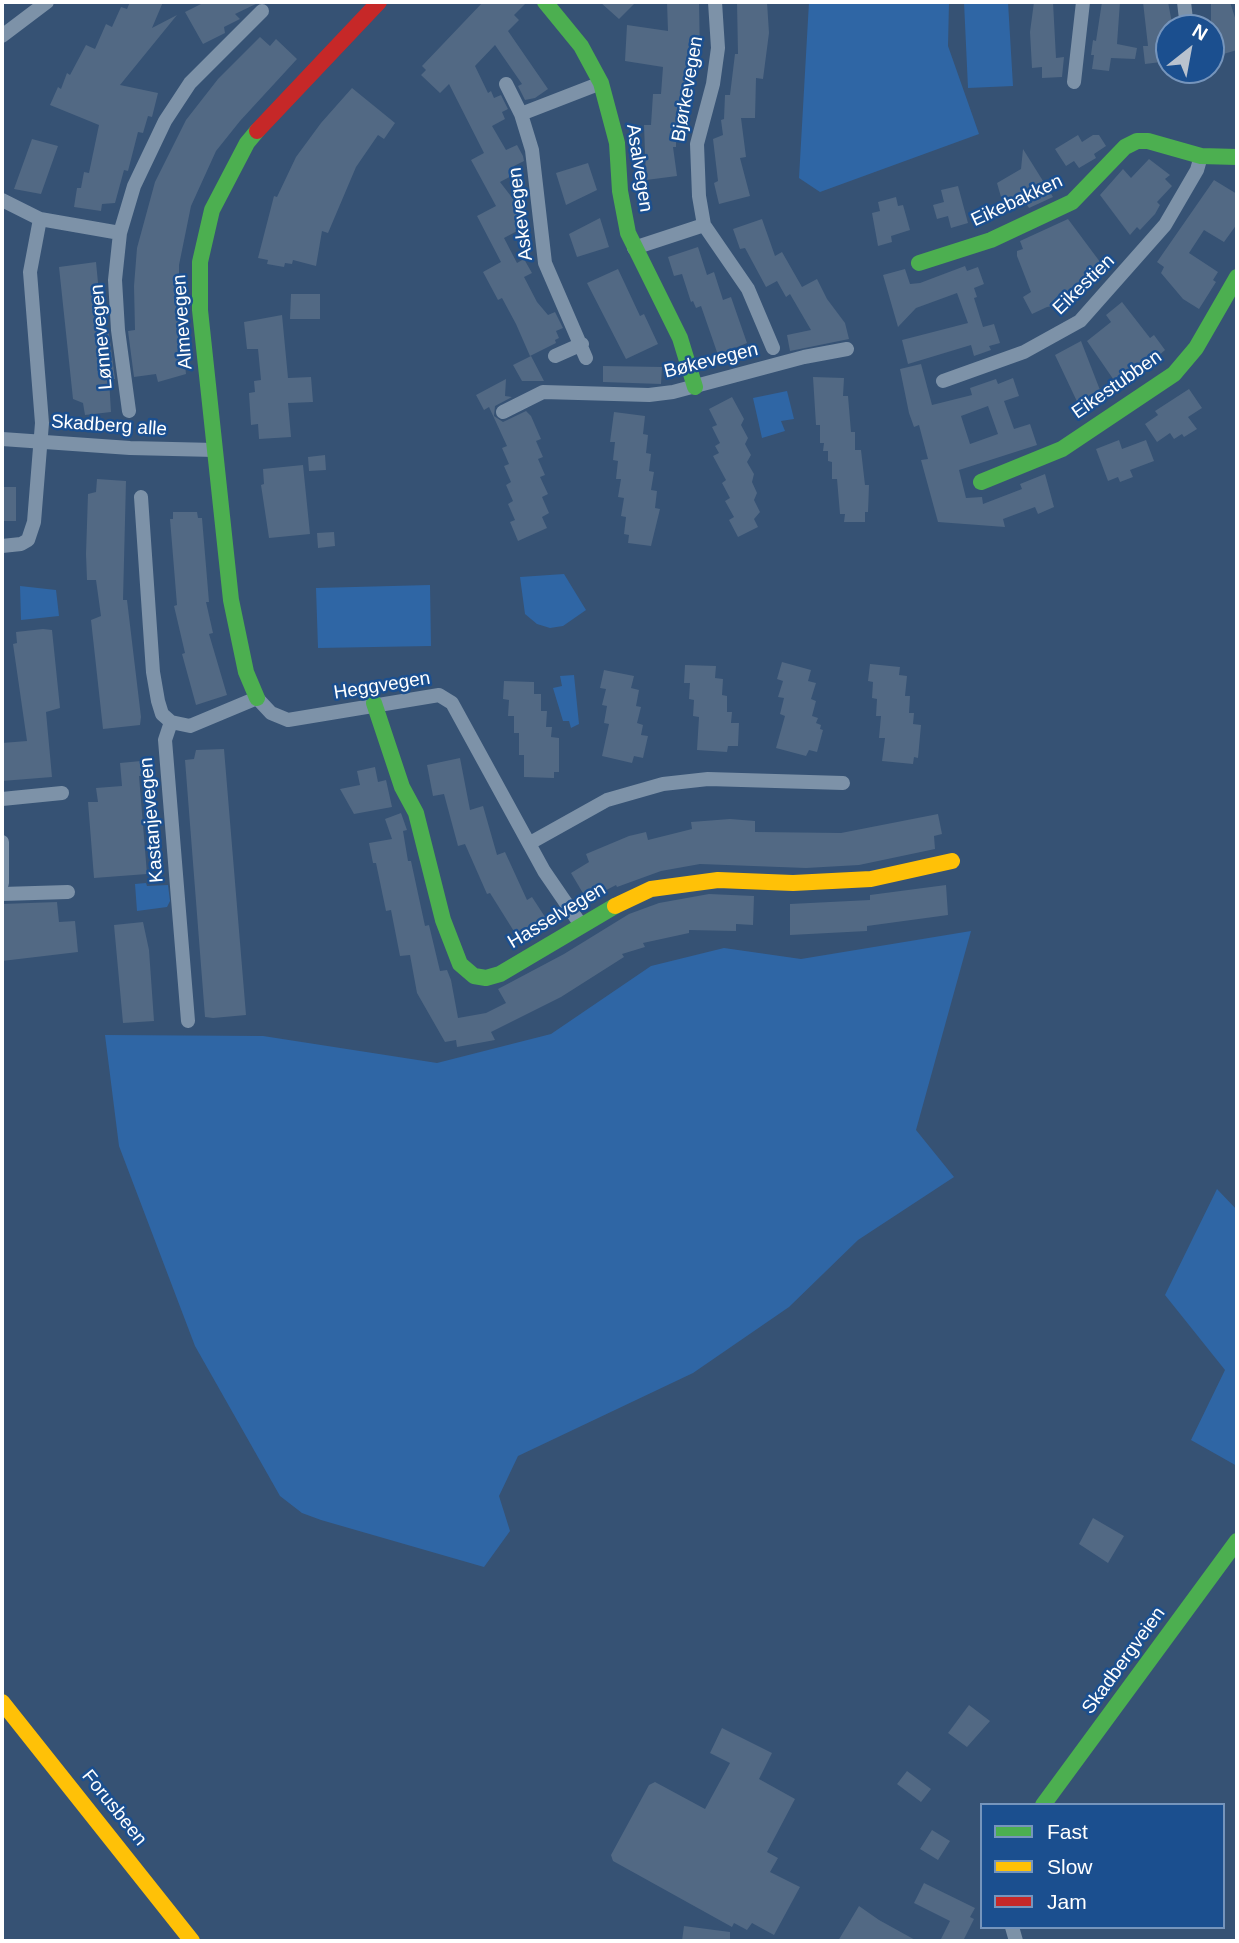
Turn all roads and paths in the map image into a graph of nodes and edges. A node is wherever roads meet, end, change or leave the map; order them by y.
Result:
1 (47, 2) edge
2 (380, 2) edge
3 (545, 2) edge
4 (715, 2) edge
5 (1083, 2) edge
6 (262, 11) dead end
7 (2, 36) edge
8 (1074, 82) dead end
9 (601, 83) junction
10 (506, 84) dead end
11 (522, 114) junction
12 (1201, 156) junction
13 (1237, 158) edge
14 (2, 200) edge
15 (40, 219) junction
16 (704, 225) junction
17 (120, 233) junction
18 (634, 248) junction
19 (919, 262) dead end
20 (1237, 277) edge
21 (773, 348) dead end
22 (847, 349) dead end
23 (555, 356) dead end
24 (943, 381) dead end
25 (695, 387) junction
26 (129, 411) dead end
27 (503, 412) dead end
28 (2, 439) edge
29 (41, 441) junction
30 (215, 450) junction
31 (981, 482) dead end
32 (141, 497) dead end
33 (2, 546) edge
34 (257, 698) junction
35 (374, 703) junction
36 (171, 722) junction
37 (843, 783) dead end
38 (62, 793) dead end
39 (2, 799) edge
40 (2, 842) edge
41 (530, 843) junction
42 (952, 862) dead end
43 (2, 883) edge
44 (68, 892) dead end
45 (2, 894) edge
46 (581, 925) junction
47 (188, 1021) dead end
48 (1237, 1541) edge
49 (2, 1702) edge
50 (1044, 1803) edge
51 (192, 1941) edge

1 - 7 street
2 - 30 street, Almevegen
3 - 9 street, Asalvegen
4 - 16 street, Bjørkevegen
5 - 8 street
6 - 17 street, Lønnevegen
9 - 11 street
9 - 18 street, Asalvegen
10 - 11 street, Askevegen
11 - 23 street, Askevegen
12 - 13 street, Eikebakken
12 - 19 street, Eikebakken
12 - 24 street, Eikestien
14 - 15 street
15 - 17 street
15 - 29 street
16 - 18 street
16 - 21 street, Bjørkevegen
17 - 26 street, Lønnevegen
18 - 25 street, Asalvegen
20 - 31 street, Eikestubben
22 - 25 street, Bøkevegen
25 - 27 street, Bøkevegen
28 - 29 street, Skadberg alle
29 - 30 street, Skadberg alle
29 - 33 street
30 - 34 street, Almevegen
32 - 36 street
34 - 35 street, Heggvegen
34 - 36 street
35 - 41 street, Heggvegen
35 - 46 street, Hasselvegen
36 - 47 street, Kastanjevegen
37 - 41 street
38 - 39 street
40 - 43 street
41 - 46 street, Heggvegen
42 - 46 street, Hasselvegen
44 - 45 street
48 - 50 street, Skadbergveien
49 - 51 street, Forusbeen

